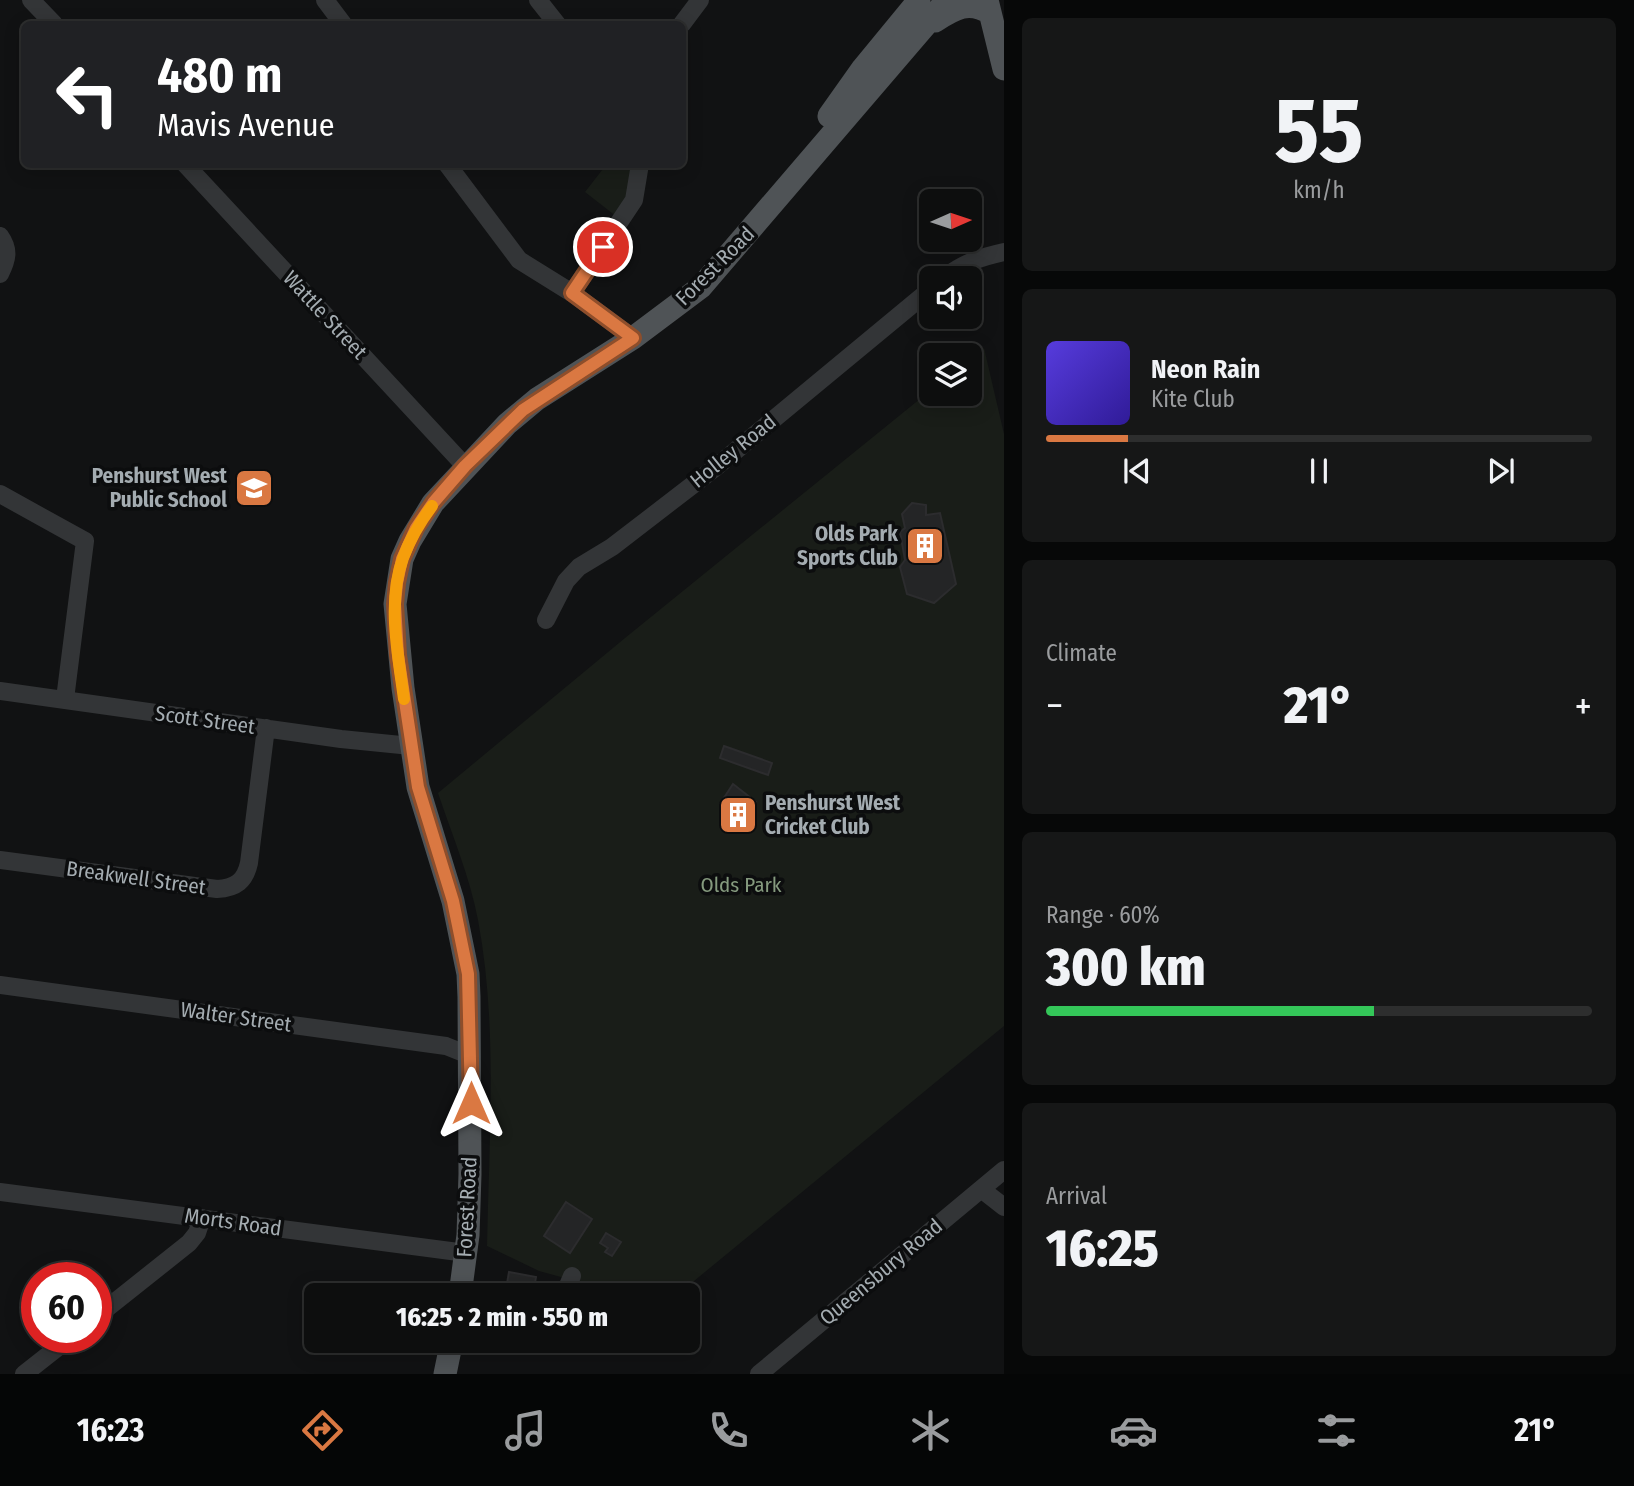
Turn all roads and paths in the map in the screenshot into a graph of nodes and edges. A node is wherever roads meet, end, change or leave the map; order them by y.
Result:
1 (31, 0) edge
2 (325, 0) edge
3 (538, 0) edge
4 (700, 0) edge
5 (919, 0) edge
6 (947, 0) edge
7 (995, 7) edge
8 (51, 21) edge
9 (341, 21) edge
10 (555, 21) edge
11 (684, 21) edge
12 (920, 30) junction
13 (1004, 69) edge
14 (189, 168) edge
15 (450, 168) edge
16 (639, 168) edge
17 (776, 202) junction
18 (0, 236) edge
19 (1004, 252) edge
20 (959, 266) edge
21 (0, 274) edge
22 (572, 293) junction
23 (919, 299) edge
24 (633, 338) junction
25 (465, 466) junction
26 (0, 494) edge
27 (547, 621) dead end
28 (0, 691) edge
29 (65, 699) junction
30 (266, 728) junction
31 (411, 746) junction
32 (0, 860) edge
33 (0, 985) edge
34 (471, 1056) junction
35 (1004, 1170) edge
36 (981, 1189) junction
37 (0, 1192) edge
38 (1004, 1207) edge
39 (202, 1218) junction
40 (466, 1253) junction
41 (572, 1276) dead end
42 (462, 1283) edge
43 (569, 1283) edge
44 (112, 1304) edge
45 (51, 1353) edge
46 (449, 1353) edge
47 (24, 1374) edge
48 (445, 1374) edge
49 (759, 1374) edge

1 - 8 street
2 - 9 street
3 - 10 street
4 - 11 street
5 - 17 main road, Forest Road
6 - 12 main road, Forest Road
7 - 12 main road
7 - 13 main road
12 - 17 main road, Forest Road
14 - 25 street, Wattle Street
15 - 22 street
16 - 22 street
17 - 24 main road, Forest Road
18 - 21 street
19 - 20 street
22 - 24 street
23 - 27 street, Holley Road
24 - 25 main road, Forest Road
25 - 31 main road, Forest Road
26 - 29 street
28 - 29 street, Scott Street
29 - 30 street, Scott Street
30 - 31 street, Scott Street
30 - 32 street, Breakwell Street
31 - 34 main road, Forest Road
33 - 34 street, Walter Street
34 - 40 main road, Forest Road
35 - 36 street, Queensbury Road
36 - 38 street
36 - 49 street, Queensbury Road
37 - 39 street, Morts Road
39 - 40 street, Morts Road
39 - 44 street
40 - 42 main road, Forest Road
41 - 43 street
45 - 47 street
46 - 48 main road

